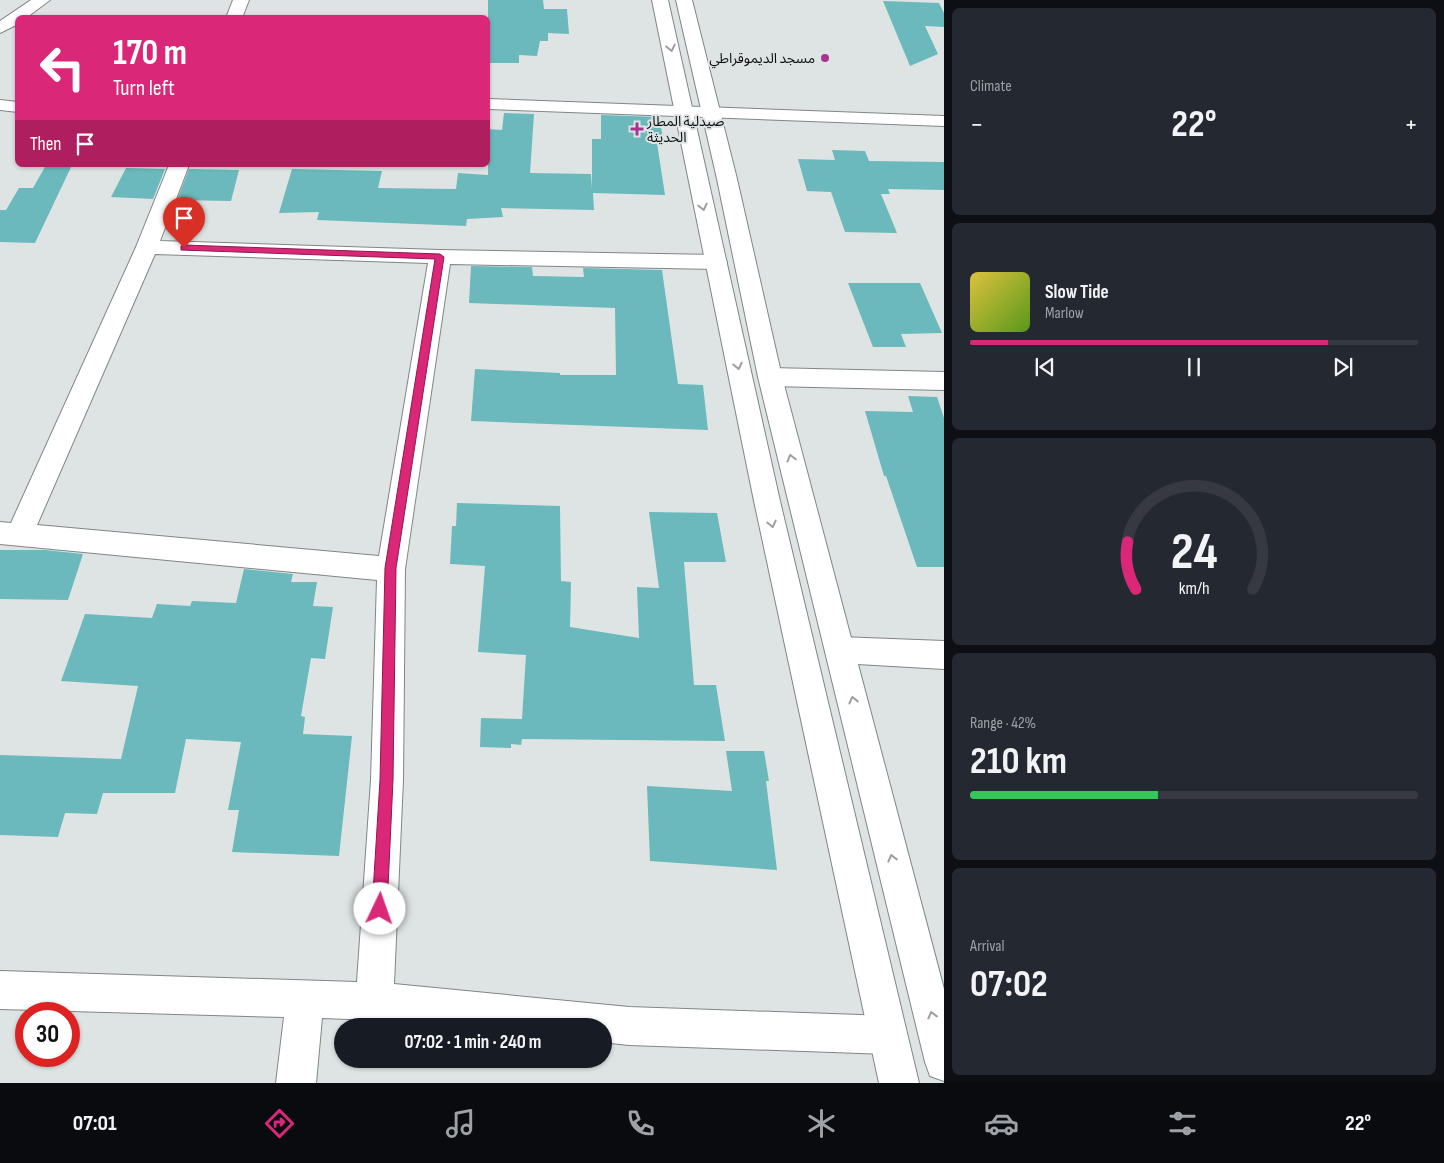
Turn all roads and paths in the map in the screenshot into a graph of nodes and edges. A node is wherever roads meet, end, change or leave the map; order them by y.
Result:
1 (22, 0) edge
2 (42, 0) edge
3 (241, 0) edge
4 (660, 0) edge
5 (684, 0) edge
6 (0, 14) edge
7 (20, 15) edge
8 (235, 15) edge
9 (15, 18) edge
10 (0, 28) edge
11 (490, 104) edge
12 (0, 106) edge
13 (15, 107) edge
14 (683, 111) junction
15 (710, 114) junction
16 (944, 121) edge
17 (178, 167) edge
18 (147, 247) junction
19 (440, 257) junction
20 (716, 262) junction
21 (770, 376) junction
22 (944, 381) edge
23 (10, 533) edge
24 (391, 568) junction
25 (840, 650) junction
26 (944, 655) edge
27 (0, 990) edge
28 (305, 999) junction
29 (375, 1002) junction
30 (888, 1035) junction
31 (944, 1062) edge
32 (296, 1083) edge
33 (899, 1083) edge

1 - 6 street
2 - 7 street
3 - 8 street
4 -> 14 street
5 - 15 street
9 - 10 street
11 - 14 street
12 - 13 street
14 - 15 street
14 -> 20 street
15 - 16 street
15 - 21 street
17 - 18 street
18 - 19 street
18 - 23 street
19 - 20 street
19 - 24 street
20 -> 30 street
21 - 22 street
25 -> 21 street
23 - 24 street
24 - 29 street
25 - 26 street
31 -> 25 street
27 - 28 street
28 - 29 street
28 - 32 street
29 - 30 street
30 - 33 street

